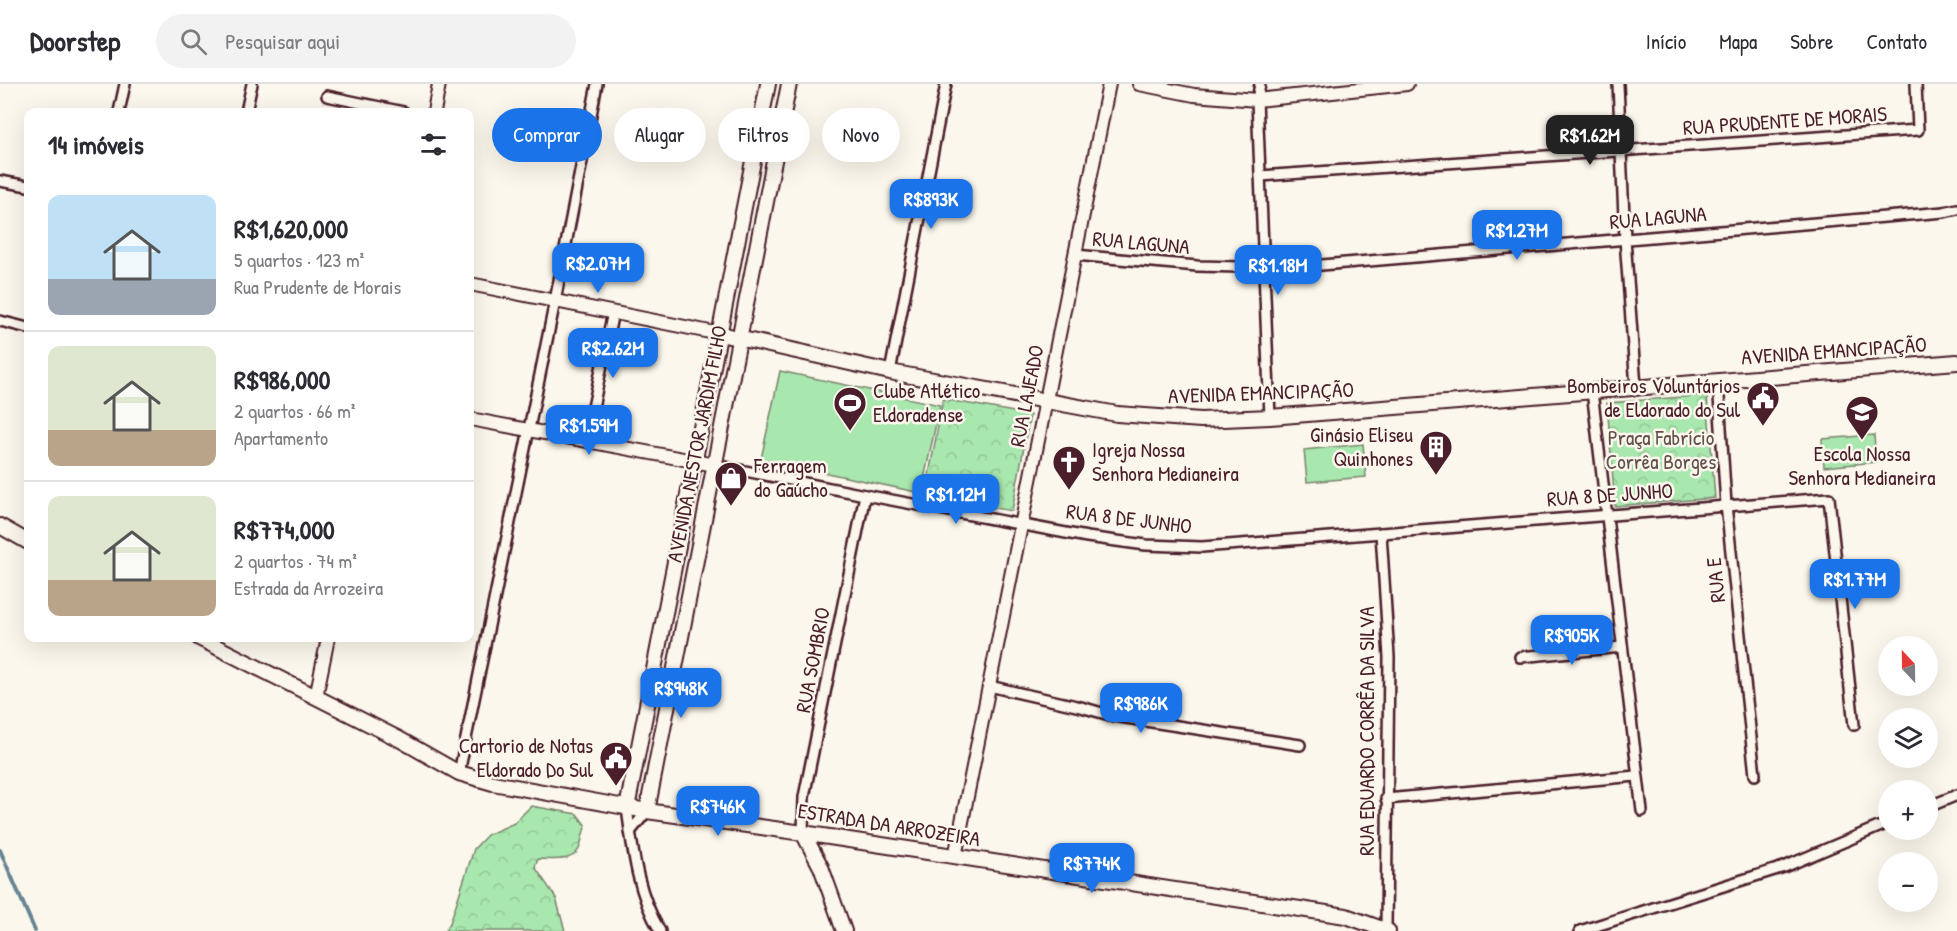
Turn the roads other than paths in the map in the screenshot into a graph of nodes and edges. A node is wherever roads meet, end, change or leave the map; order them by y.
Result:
1 (125, 84) edge
2 (252, 84) edge
3 (439, 84) edge
4 (597, 84) edge
5 (768, 84) edge
6 (789, 84) edge
7 (946, 84) edge
8 (1108, 84) edge
9 (1139, 84) edge
10 (1260, 84) edge
11 (1407, 84) edge
12 (1618, 84) edge
13 (1916, 84) edge
14 (327, 96) dead end
15 (1257, 100) junction
16 (120, 108) edge
17 (247, 108) edge
18 (385, 108) edge
19 (435, 108) edge
20 (763, 108) edge
21 (1620, 150) junction
22 (753, 162) edge
23 (758, 162) edge
24 (773, 165) junction
25 (1260, 176) junction
26 (0, 181) edge
27 (24, 185) edge
28 (1957, 209) edge
29 (1625, 239) junction
30 (1075, 255) junction
31 (1263, 270) junction
32 (474, 285) edge
33 (555, 301) junction
34 (613, 312) junction
35 (0, 321) edge
36 (24, 327) edge
37 (720, 334) junction
38 (739, 339) junction
39 (1957, 362) edge
40 (890, 372) junction
41 (1718, 381) junction
42 (1636, 387) junction
43 (1592, 391) junction
44 (1046, 401) junction
45 (1270, 417) junction
46 (474, 420) edge
47 (529, 430) junction
48 (586, 441) junction
49 (695, 461) junction
50 (715, 465) junction
51 (865, 495) junction
52 (1726, 505) junction
53 (1606, 514) junction
54 (1022, 523) junction
55 (0, 526) edge
56 (1381, 533) junction
57 (24, 540) edge
58 (207, 642) edge
59 (327, 642) edge
60 (1622, 647) junction
61 (1520, 657) dead end
62 (989, 686) junction
63 (316, 697) junction
64 (1854, 725) dead end
65 (1300, 745) dead end
66 (459, 773) junction
67 (1755, 775) dead end
68 (1636, 776) junction
69 (1957, 795) edge
70 (1386, 799) junction
71 (1938, 803) edge
72 (627, 808) junction
73 (647, 811) junction
74 (1642, 811) dead end
75 (1878, 827) edge
76 (630, 832) junction
77 (803, 833) junction
78 (955, 857) junction
79 (1387, 930) edge
80 (660, 931) edge
81 (844, 931) edge
82 (1580, 931) edge

1 - 16 street
2 - 17 street
3 - 19 street
4 - 33 street
5 - 20 main road, AVENIDA NESTOR JARDIM FILHO
6 - 24 main road, AVENIDA NESTOR JARDIM FILHO
7 - 40 street
8 - 30 street, RUA LAJEADO
9 - 15 street
10 - 15 street
11 - 15 street
12 - 21 street
13 - 21 street, RUA PRUDENTE DE MORAIS
14 - 18 street
15 - 25 street
21 - 25 street, RUA PRUDENTE DE MORAIS
21 - 29 street
22 - 37 main road, AVENIDA NESTOR JARDIM FILHO
23 - 24 main road
24 - 38 main road, AVENIDA NESTOR JARDIM FILHO
25 - 31 street
26 - 27 street
28 - 29 street, RUA LAGUNA
29 - 31 street, RUA LAGUNA
29 - 42 street
30 - 31 street, RUA LAGUNA
30 - 44 street, RUA LAJEADO
31 - 45 street
32 - 33 street, AVENIDA EMANCIPAÇÃO
33 - 34 street, AVENIDA EMANCIPAÇÃO
33 - 47 street
34 - 37 street, AVENIDA EMANCIPAÇÃO
34 - 48 street
35 - 36 street
37 - 38 main road, AVENIDA EMANCIPAÇÃO
37 - 49 main road, AVENIDA NESTOR JARDIM FILHO
38 - 40 main road, AVENIDA EMANCIPAÇÃO
38 - 50 main road, AVENIDA NESTOR JARDIM FILHO
39 - 41 main road, AVENIDA EMANCIPAÇÃO
40 - 44 main road, AVENIDA EMANCIPAÇÃO
41 - 42 main road, AVENIDA EMANCIPAÇÃO
41 - 52 street, RUA E
42 - 43 main road, AVENIDA EMANCIPAÇÃO
43 - 45 main road, AVENIDA EMANCIPAÇÃO
43 - 53 street
44 - 45 main road, AVENIDA EMANCIPAÇÃO
44 - 54 street, RUA LAJEADO
46 - 47 street, RUA 8 DE JUNHO
47 - 48 street, RUA 8 DE JUNHO
47 - 66 street
48 - 49 street, RUA 8 DE JUNHO
49 - 50 street, RUA 8 DE JUNHO
49 - 72 main road, AVENIDA NESTOR JARDIM FILHO
50 - 51 street, RUA 8 DE JUNHO
50 - 73 main road, AVENIDA NESTOR JARDIM FILHO
51 - 54 street, RUA 8 DE JUNHO
51 - 77 street, RUA SOMBRIO
52 - 53 street, RUA 8 DE JUNHO
52 - 64 street, RUA 8 DE JUNHO
52 - 67 street, RUA E
53 - 56 street, RUA 8 DE JUNHO
53 - 60 street
54 - 56 street, RUA 8 DE JUNHO
54 - 62 street, RUA LAJEADO
55 - 57 main road
56 - 70 street, RUA EDUARDO CORRÊA DA SILVA
58 - 63 main road, ESTRADA DA ARROZEIRA
59 - 63 street
60 - 61 street
60 - 68 street
62 - 65 street
62 - 78 street, RUA LAJEADO
63 - 66 main road, ESTRADA DA ARROZEIRA
66 - 72 main road, ESTRADA DA ARROZEIRA
68 - 70 street
68 - 74 street
69 - 71 street
70 - 79 street, RUA EDUARDO CORRÊA DA SILVA
72 - 73 main road, ESTRADA DA ARROZEIRA
72 - 76 street
73 - 76 street
73 - 77 main road, ESTRADA DA ARROZEIRA
75 - 82 street
76 - 80 street
77 - 78 main road, ESTRADA DA ARROZEIRA
77 - 81 main road
78 - 79 main road, ESTRADA DA ARROZEIRA

